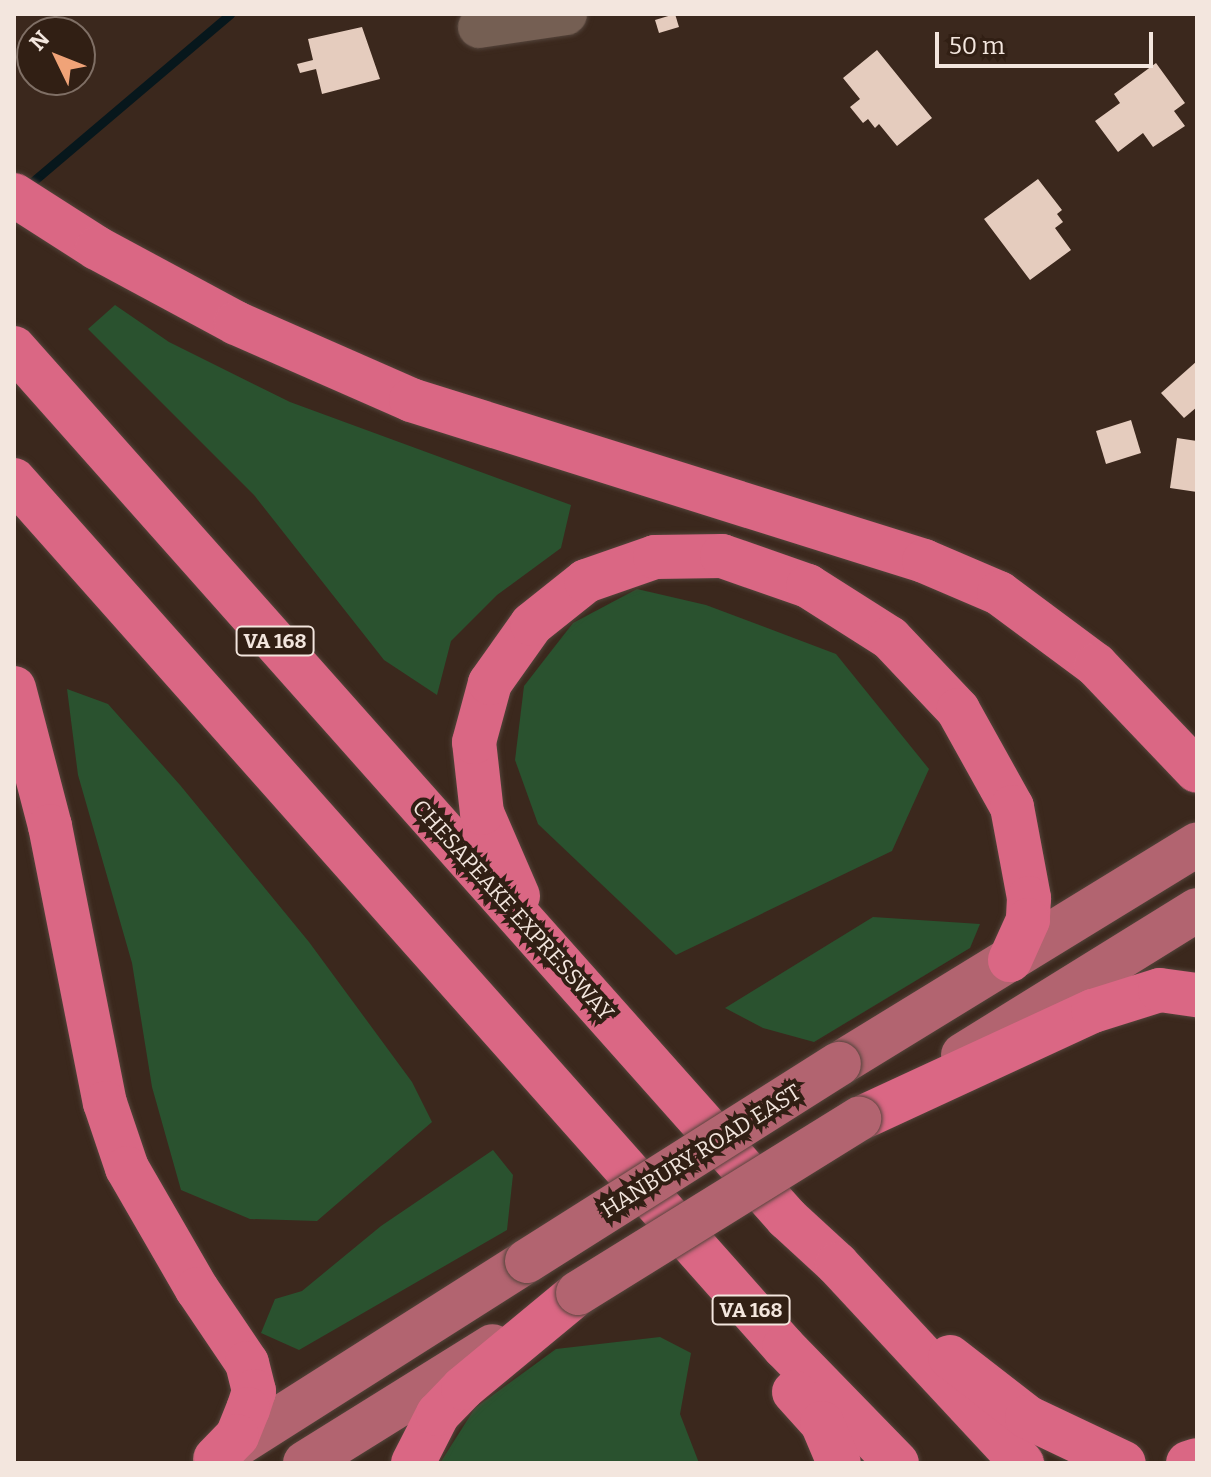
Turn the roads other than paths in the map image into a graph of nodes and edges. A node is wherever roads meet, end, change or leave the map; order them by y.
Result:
1 (566, 14) edge
2 (479, 27) dead end
3 (14, 195) edge
4 (14, 348) edge
5 (14, 480) edge
6 (14, 688) edge
7 (1197, 771) edge
8 (1197, 845) edge
9 (1197, 910) edge
10 (536, 934) junction
11 (1010, 960) junction
12 (1197, 995) edge
13 (859, 1119) junction
14 (612, 1150) junction
15 (837, 1264) junction
16 (578, 1293) junction
17 (1197, 1460) edge
18 (212, 1461) edge
19 (305, 1463) edge
20 (413, 1463) edge
21 (839, 1463) edge
22 (897, 1463) edge
23 (1022, 1463) edge
24 (1124, 1463) edge
25 (1188, 1463) edge

1 - 2 street
3 - 7 highway
4 - 10 highway, CHESAPEAKE EXPRESSWAY / VA 168
5 - 14 highway, VA 168
6 - 18 highway
8 - 11 main road, HANBURY ROAD EAST
9 - 13 main road
10 - 11 highway
10 - 15 highway, CHESAPEAKE EXPRESSWAY / VA 168
11 - 18 main road, HANBURY ROAD EAST, bridge
12 - 13 highway
13 - 16 main road, bridge
14 - 21 highway
14 - 22 highway, VA 168
15 - 23 highway, CHESAPEAKE EXPRESSWAY / VA 168
15 - 24 highway
16 - 19 main road
16 - 20 highway
17 - 25 highway

